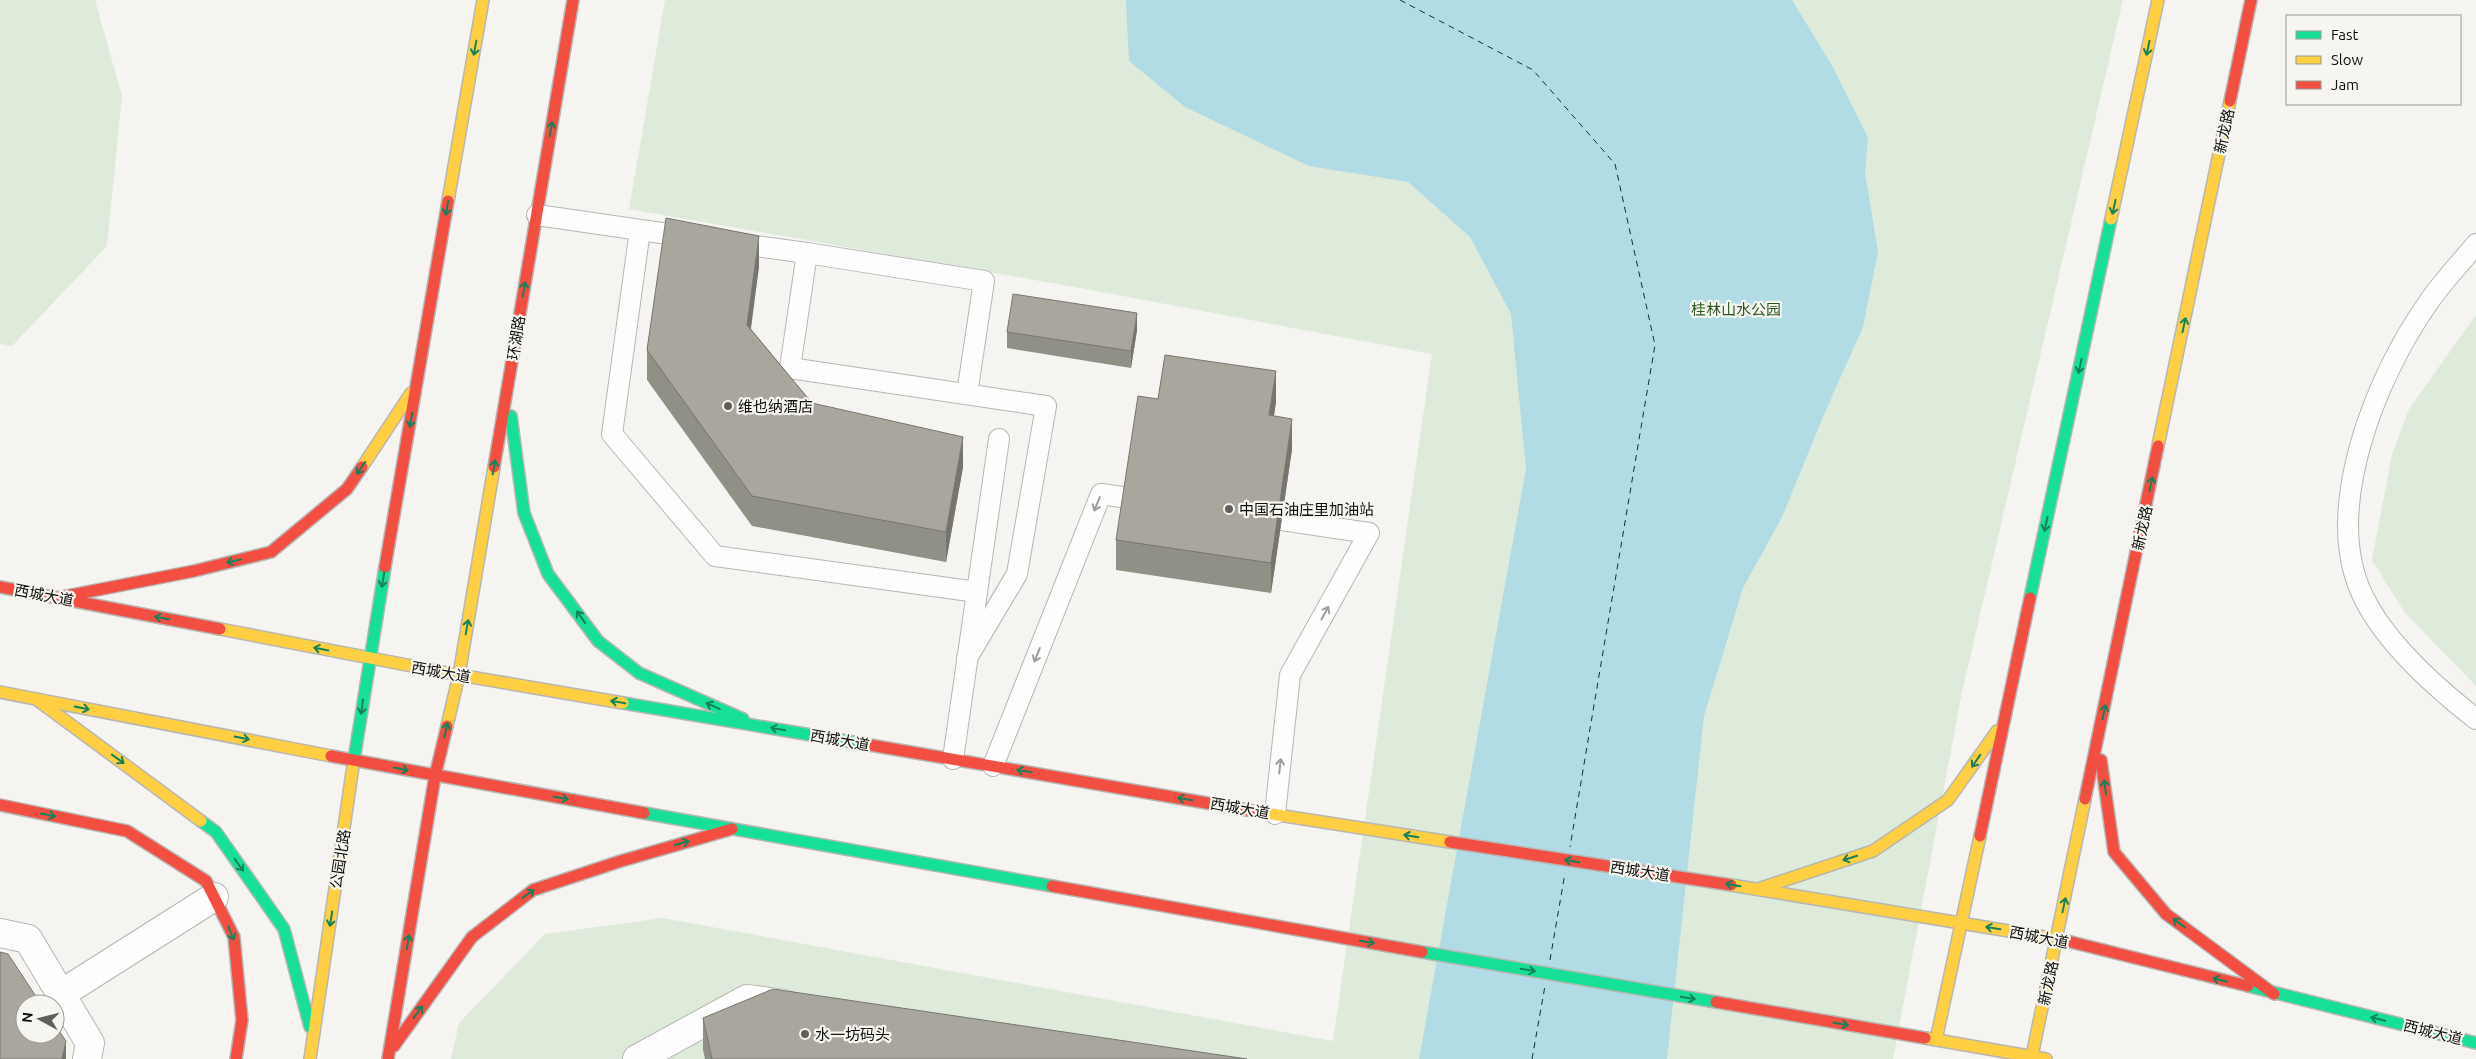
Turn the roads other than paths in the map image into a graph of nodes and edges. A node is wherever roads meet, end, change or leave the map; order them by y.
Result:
1 (483, 0) edge
2 (573, 0) edge
3 (2158, 0) edge
4 (2251, 0) edge
5 (537, 215) junction
6 (640, 230) junction
7 (2476, 244) edge
8 (807, 253) junction
9 (417, 384) junction
10 (508, 390) junction
11 (967, 394) junction
12 (999, 439) dead end
13 (1168, 504) edge
14 (1235, 513) edge
15 (0, 587) edge
16 (977, 592) junction
17 (56, 598) junction
18 (369, 658) junction
19 (967, 658) junction
20 (459, 675) junction
21 (0, 692) edge
22 (36, 699) junction
23 (2476, 719) edge
24 (2004, 721) junction
25 (758, 726) junction
26 (2098, 739) junction
27 (953, 759) junction
28 (355, 760) junction
29 (993, 766) junction
30 (435, 776) junction
31 (0, 806) edge
32 (1275, 814) junction
33 (732, 829) junction
34 (1758, 889) junction
35 (214, 897) junction
36 (1961, 923) junction
37 (0, 933) edge
38 (2057, 939) junction
39 (61, 994) joint
40 (2274, 994) junction
41 (65, 1001) edge
42 (806, 1007) edge
43 (313, 1037) junction
44 (1936, 1040) junction
45 (2476, 1043) edge
46 (389, 1055) edge
47 (2032, 1056) junction
48 (87, 1059) edge
49 (236, 1059) edge
50 (310, 1059) edge
51 (637, 1059) edge
52 (2046, 1059) edge

1 -> 9 main road
5 -> 2 main road, 环湖路
3 -> 24 main road
26 -> 4 main road, 新龙路
5 - 6 lane
10 -> 5 main road, 环湖路
6 - 8 lane
6 - 16 lane
7 - 23 lane
8 - 11 lane
8 - 11 lane
9 -> 17 main road
9 -> 18 main road
20 -> 10 main road, 环湖路
25 -> 10 main road
11 - 19 lane
12 - 16 lane
13 -> 29 lane
32 -> 14 lane
15 - 17 main road, 西城大道
16 - 19 lane
18 -> 17 main road, 西城大道
18 - 20 main road, 西城大道
18 -> 28 main road, 公园北路
19 - 27 lane
25 -> 20 main road, 西城大道
30 -> 20 main road
21 - 22 main road
22 -> 28 main road
22 -> 43 main road
24 -> 34 main road
24 - 36 main road
27 -> 25 main road, 西城大道
38 -> 26 main road, 新龙路
40 -> 26 main road
27 - 29 main road, 西城大道
28 -> 30 main road
28 -> 43 main road, 公园北路
32 -> 29 main road, 西城大道
30 -> 33 main road
46 -> 30 main road
31 -> 35 main road
34 -> 32 main road, 西城大道
33 -> 44 main road
46 -> 33 main road
34 - 36 main road, 西城大道
35 - 39 street
35 -> 49 main road
38 -> 36 main road, 西城大道
36 - 44 main road
37 - 39 street
40 -> 38 main road, 西城大道
38 - 47 main road, 新龙路
45 -> 40 main road, 西城大道
41 - 48 street
42 - 51 street
43 - 50 main road, 公园北路
44 - 47 main road
47 - 52 main road

